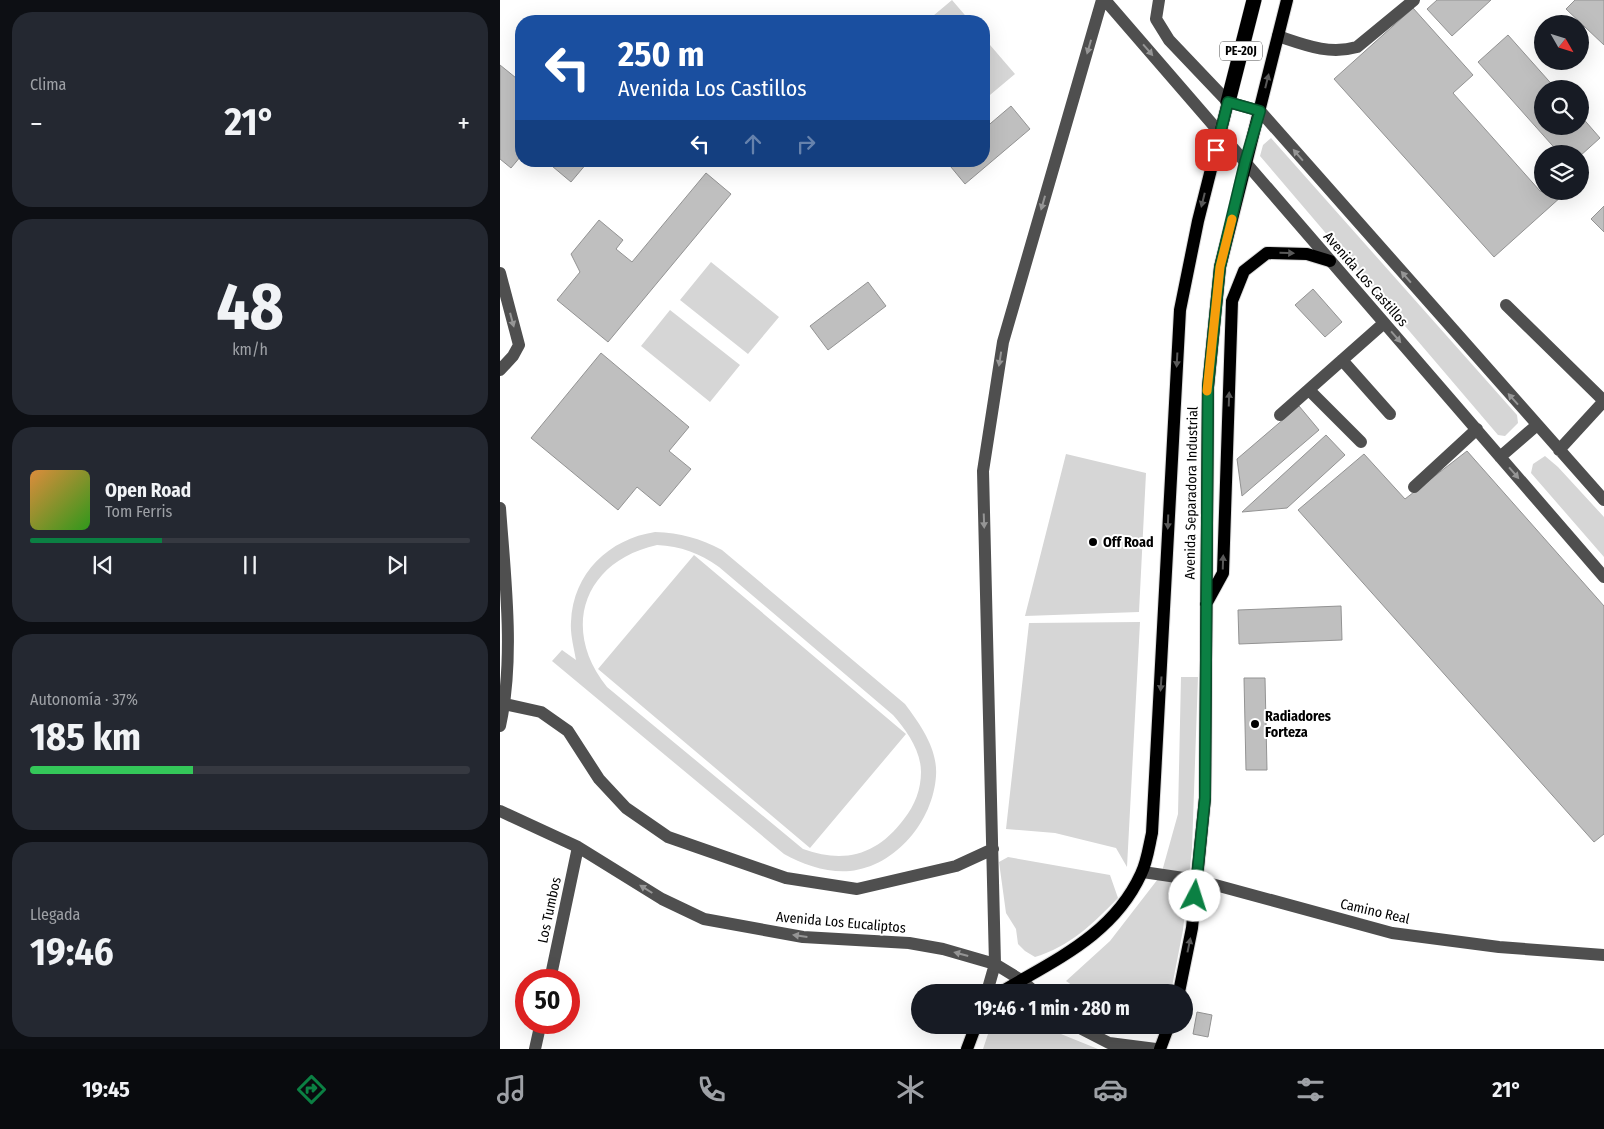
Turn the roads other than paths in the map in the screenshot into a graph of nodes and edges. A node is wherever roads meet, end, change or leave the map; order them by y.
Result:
1 (1103, 0) edge
2 (1159, 0) edge
3 (1254, 0) edge
4 (1287, 0) edge
5 (1414, 0) edge
6 (1278, 36) junction
7 (1228, 102) junction
8 (1260, 111) junction
9 (1220, 133) junction
10 (1245, 162) junction
11 (1330, 261) junction
12 (500, 273) edge
13 (1506, 305) dead end
14 (1384, 323) junction
15 (1342, 360) junction
16 (500, 370) edge
17 (1309, 390) junction
18 (1604, 401) edge
19 (1390, 414) dead end
20 (1280, 415) dead end
21 (1537, 425) junction
22 (1477, 429) junction
23 (1361, 442) dead end
24 (1559, 450) junction
25 (1500, 457) junction
26 (1414, 487) dead end
27 (1604, 500) edge
28 (500, 508) edge
29 (1604, 577) edge
30 (1205, 606) junction
31 (502, 703) edge
32 (500, 726) edge
33 (500, 811) edge
34 (578, 847) junction
35 (993, 849) junction
36 (1142, 872) junction
37 (1197, 880) junction
38 (1604, 955) edge
39 (995, 964) junction
40 (552, 969) edge
41 (1021, 980) junction
42 (989, 984) edge
43 (1014, 984) edge
44 (1026, 984) edge
45 (1181, 984) edge
46 (538, 1034) edge
47 (973, 1034) edge
48 (1093, 1034) edge
49 (1165, 1034) edge
50 (535, 1049) edge
51 (967, 1049) edge
52 (1158, 1049) edge

1 -> 9 street, Avenida Los Castillos
1 -> 35 street
2 - 7 street
3 - 7 highway, PE-20J
4 - 6 main road, Avenida Separadora Industrial / PE-20J
5 - 6 street
8 -> 6 main road, Avenida Separadora Industrial / PE-20J
7 - 8 street
7 - 9 main road, Avenida Separadora Industrial / PE-20J
8 - 10 main road, Avenida Separadora Industrial / PE-20J
21 -> 8 street
9 - 10 street, Avenida Los Castillos
9 -> 36 main road, Avenida Separadora Industrial / PE-20J
10 - 11 street, Avenida Los Castillos
10 - 30 main road, Avenida Separadora Industrial / PE-20J
11 - 14 street, Avenida Los Castillos
30 -> 11 main road
12 -> 16 street
13 - 18 street
14 - 15 street
14 -> 22 street, Avenida Los Castillos
15 - 17 street
15 - 19 street
17 - 20 street
17 - 23 street
18 - 24 street
21 - 24 street
21 - 25 street
22 - 25 street, Avenida Los Castillos
22 - 26 street
24 - 27 street
25 -> 29 street, Avenida Los Castillos
28 - 31 street
30 - 37 main road, Avenida Separadora Industrial / PE-20J
31 - 32 street
31 - 35 street
33 - 34 street, Avenida Los Eucaliptos
39 -> 34 street, Avenida Los Eucaliptos
34 - 40 street, Los Tumbos
35 - 39 street
36 - 37 street, Camino Real
36 - 41 main road, Avenida Separadora Industrial / PE-20J
37 - 38 street, Camino Real
45 -> 37 main road, Avenida Separadora Industrial / PE-20J
39 - 41 street, Avenida Los Eucaliptos
39 - 42 street
41 - 43 main road, Avenida Separadora Industrial / PE-20J
41 - 44 street, Avenida Los Eucaliptos
46 - 50 street
47 - 51 main road
48 - 52 street
49 - 52 main road

